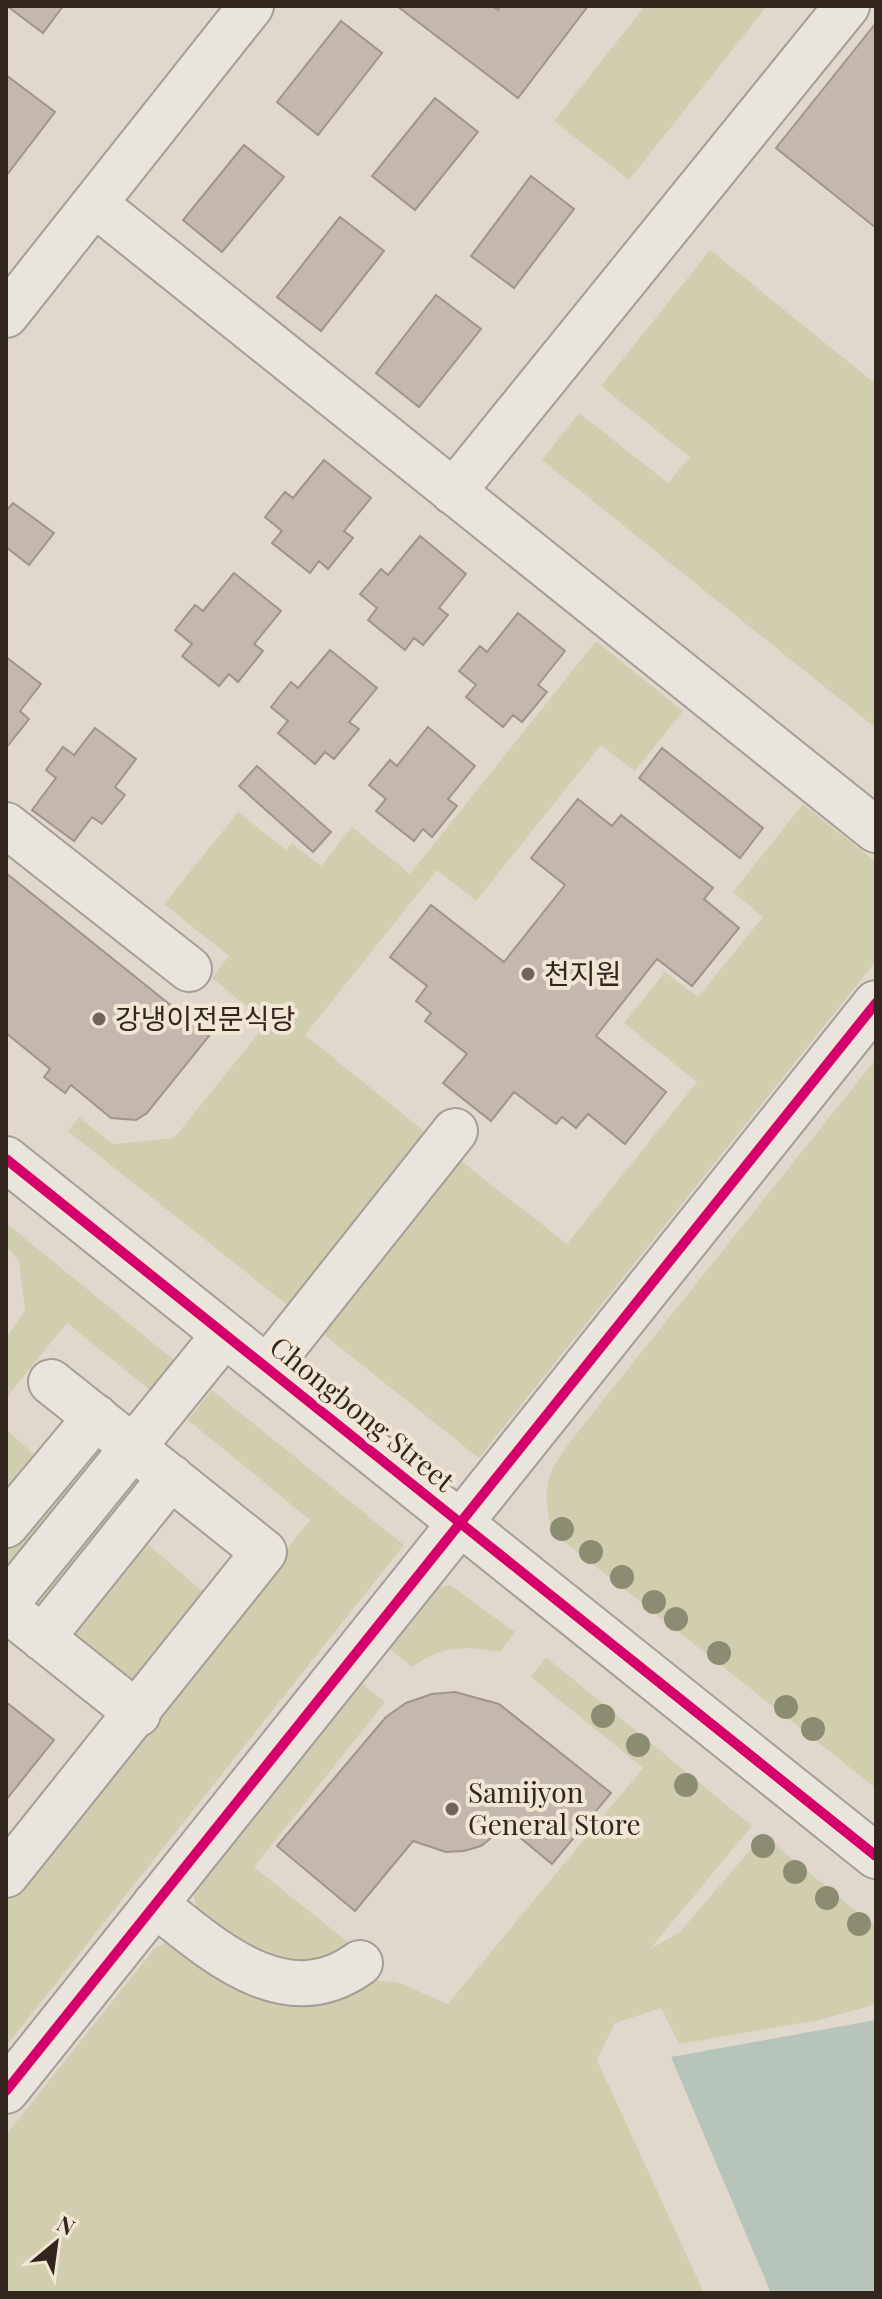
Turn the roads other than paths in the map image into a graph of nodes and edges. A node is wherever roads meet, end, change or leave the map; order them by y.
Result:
1 (251, 6) edge
2 (847, 6) edge
3 (96, 205) junction
4 (6, 315) edge
5 (453, 492) junction
6 (6, 825) edge
7 (876, 830) edge
8 (189, 969) dead end
9 (876, 1003) edge
10 (455, 1131) dead end
11 (6, 1159) edge
12 (224, 1335) junction
13 (267, 1368) junction
14 (51, 1382) dead end
15 (96, 1417) junction
16 (133, 1447) junction
17 (171, 1477) junction
18 (458, 1521) junction
19 (6, 1525) edge
20 (6, 1606) edge
21 (42, 1638) junction
22 (138, 1714) junction
23 (876, 1856) edge
24 (6, 1875) edge
25 (155, 1904) junction
26 (360, 1963) dead end
27 (6, 2091) edge

1 - 3 street
2 - 5 street
3 - 4 street
3 - 5 street
5 - 7 street
6 - 8 street
9 - 18 street
10 - 13 street
11 - 12 street, Chongbong Street
12 - 13 street, Chongbong Street
12 - 16 street
13 - 18 street, Chongbong Street
14 - 15 street
15 - 16 street
15 - 19 street
16 - 17 street
16 - 20 street
17 - 21 street
17 - 22 street
18 - 23 street, Chongbong Street
18 - 25 street
20 - 21 street
21 - 22 street
22 - 24 street
25 - 26 street
25 - 27 street

